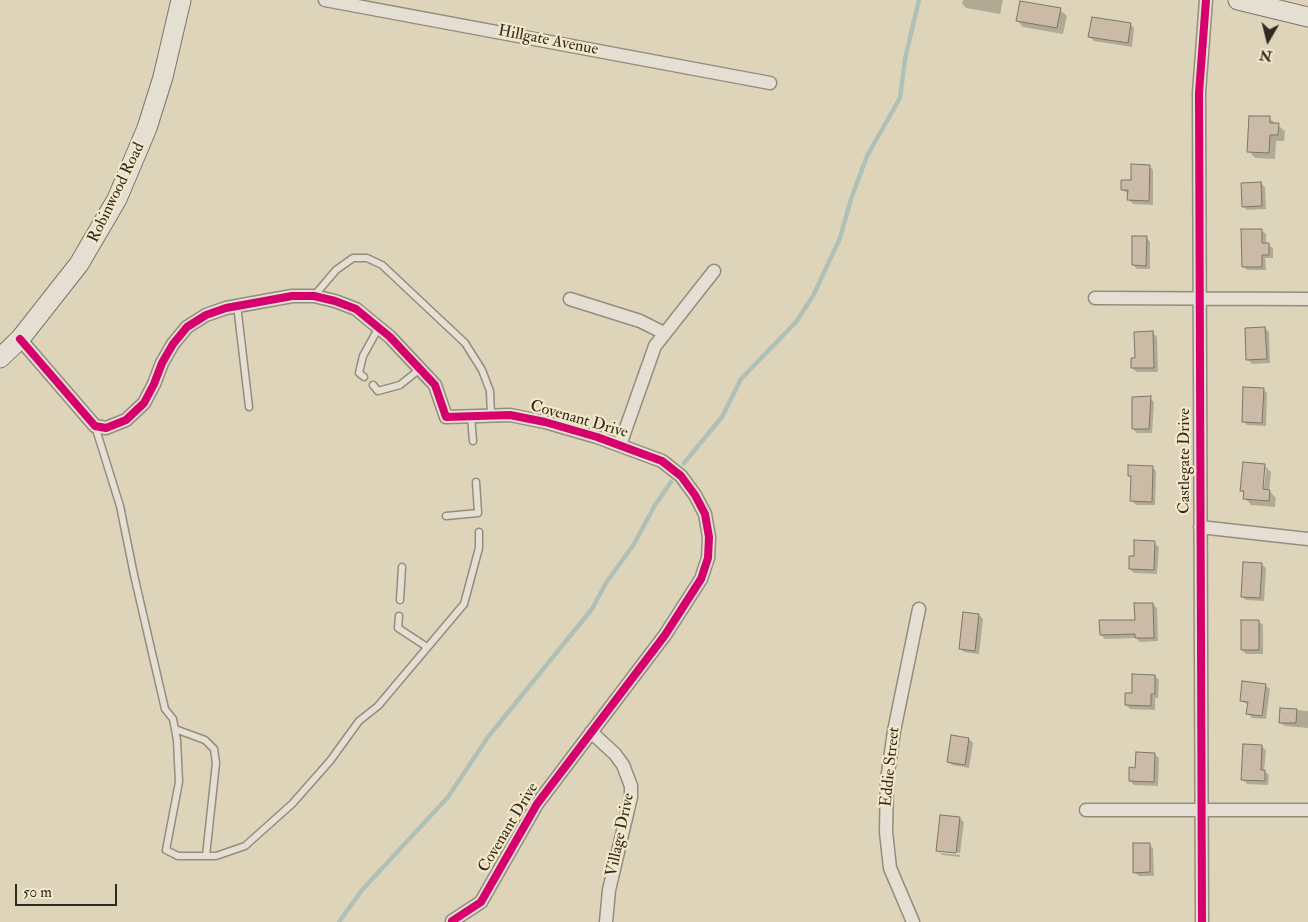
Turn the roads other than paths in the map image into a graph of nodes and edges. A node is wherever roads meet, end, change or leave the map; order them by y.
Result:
1 (181, 0) edge
2 (325, 0) edge
3 (1206, 0) edge
4 (1238, 0) edge
5 (1308, 17) edge
6 (770, 83) dead end
7 (714, 271) dead end
8 (314, 296) junction
9 (1095, 298) dead end
10 (1199, 298) junction
11 (570, 299) dead end
12 (1308, 299) edge
13 (237, 306) junction
14 (378, 327) junction
15 (664, 333) junction
16 (20, 340) junction
17 (0, 358) edge
18 (421, 368) junction
19 (364, 378) dead end
20 (373, 385) dead end
21 (248, 407) dead end
22 (471, 416) junction
23 (491, 416) junction
24 (95, 426) junction
25 (473, 441) dead end
26 (620, 445) junction
27 (476, 482) dead end
28 (446, 516) dead end
29 (1200, 527) junction
30 (479, 532) dead end
31 (1308, 539) edge
32 (402, 567) dead end
33 (400, 600) dead end
34 (919, 609) dead end
35 (399, 616) dead end
36 (427, 647) junction
37 (175, 729) junction
38 (591, 732) junction
39 (1086, 810) dead end
40 (1201, 810) junction
41 (1308, 810) edge
42 (206, 856) junction
43 (452, 921) edge
44 (606, 922) edge
45 (913, 922) edge
46 (1202, 922) edge

1 - 16 main road, Robinwood Road
2 - 6 street, Hillgate Avenue
3 - 10 street, Castlegate Drive
4 - 5 main road
7 - 15 street
8 - 13 street, Covenant Drive
8 - 14 street, Covenant Drive
8 - 23 lane
9 - 10 street
10 - 12 street
10 - 29 street, Castlegate Drive
11 - 15 street
13 - 21 lane
13 - 24 street, Covenant Drive
14 - 18 street, Covenant Drive
14 - 19 lane
15 - 26 street
16 - 17 main road, Robinwood Road
16 - 24 street
18 - 20 lane
18 - 22 street, Covenant Drive
22 - 23 street, Covenant Drive
22 - 25 lane
23 - 26 street, Covenant Drive
24 - 37 lane
26 - 38 street, Covenant Drive
27 - 28 lane
29 - 31 street
29 - 40 street, Castlegate Drive
30 - 36 lane
32 - 33 lane
34 - 45 street, Eddie Street
35 - 36 lane
36 - 42 lane
37 - 42 lane
37 - 42 lane
38 - 43 street, Covenant Drive
38 - 44 street, Village Drive
39 - 40 street
40 - 41 street
40 - 46 street, Castlegate Drive

